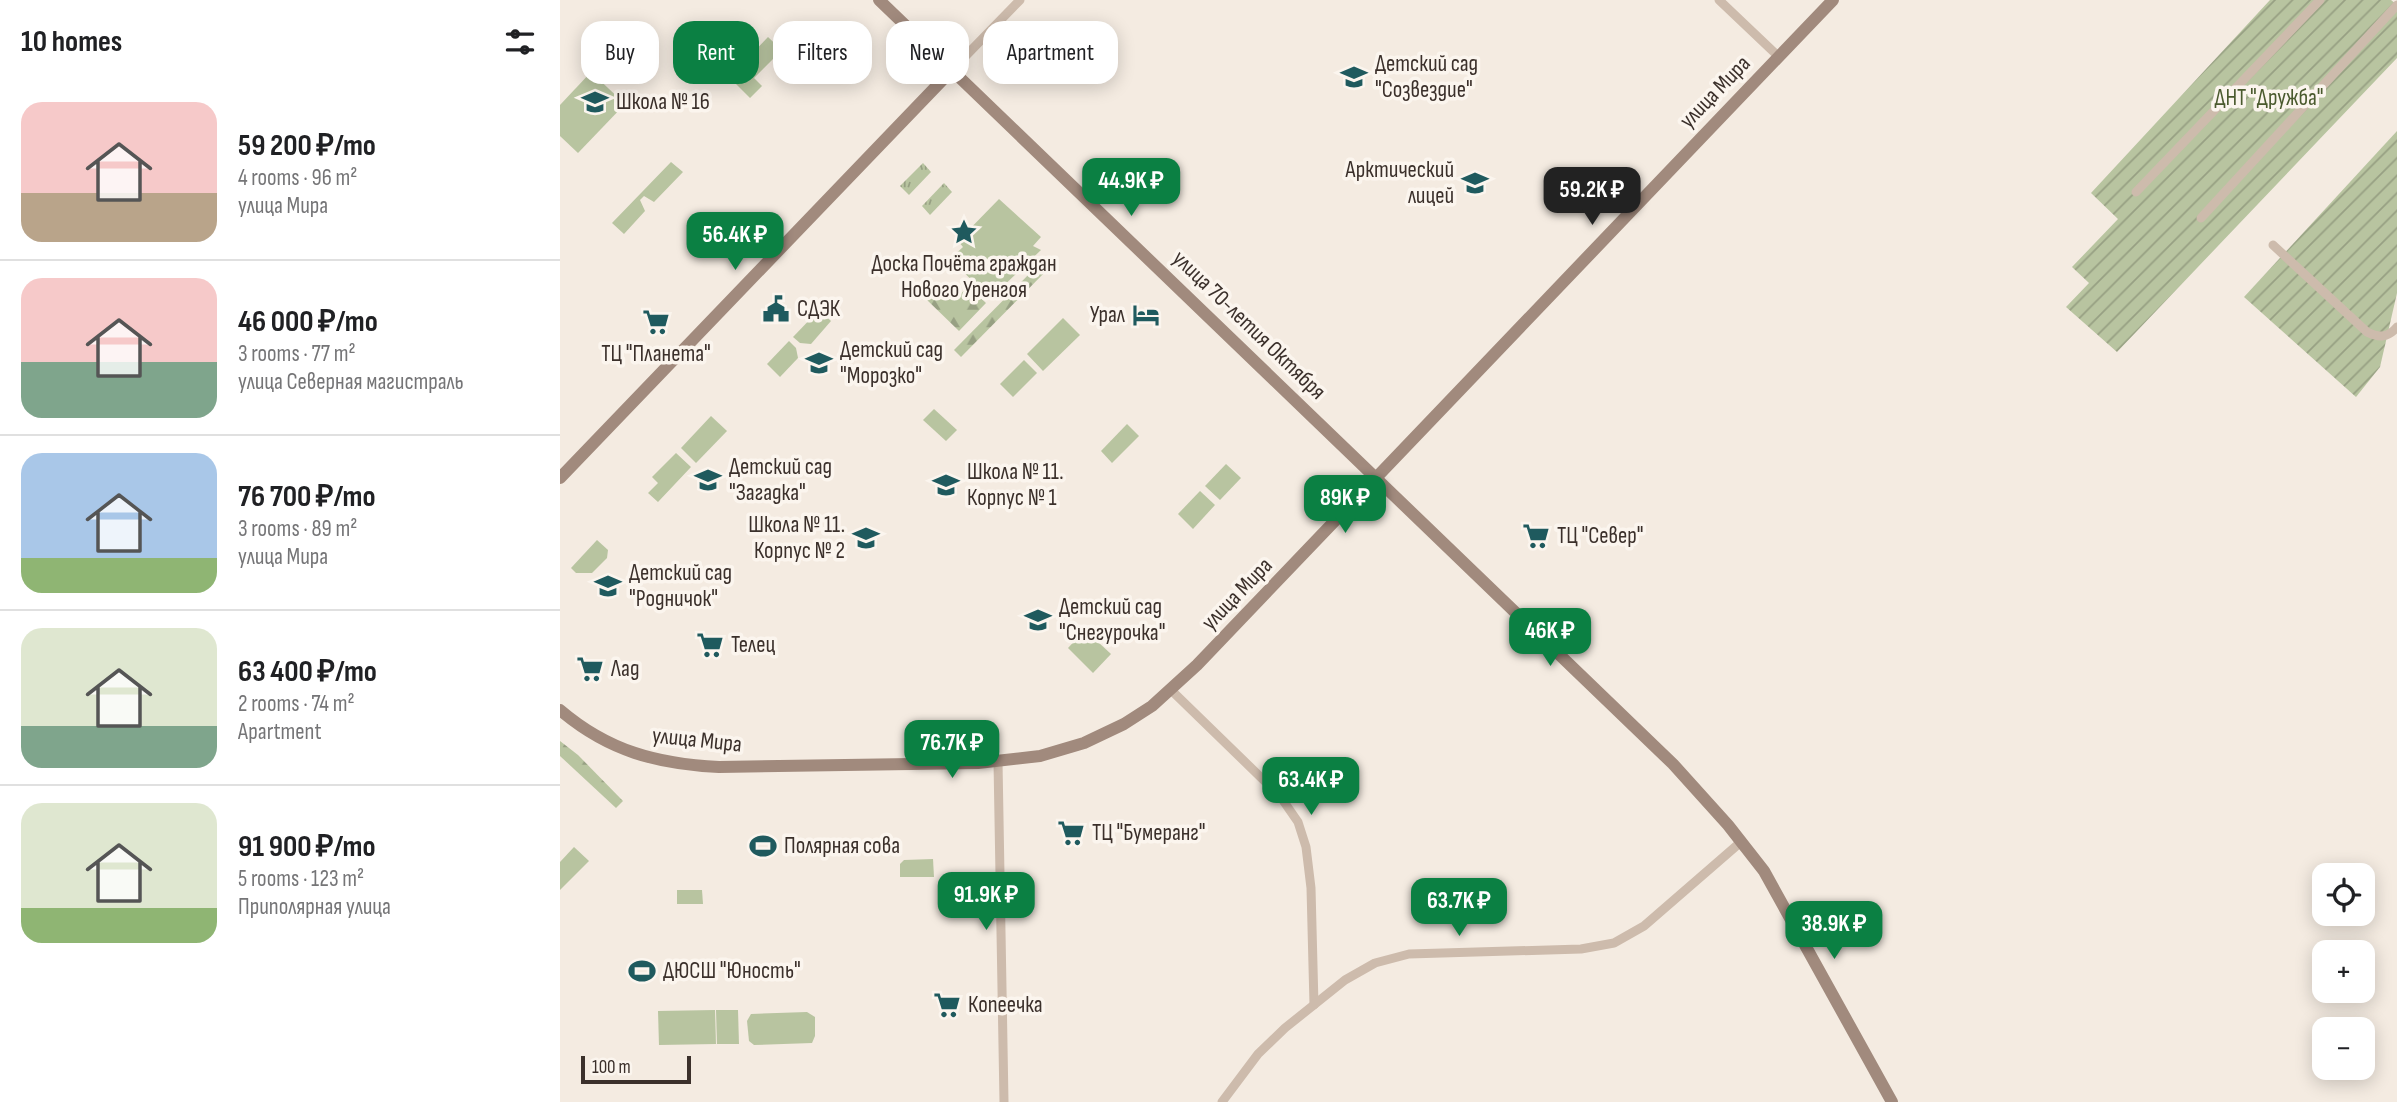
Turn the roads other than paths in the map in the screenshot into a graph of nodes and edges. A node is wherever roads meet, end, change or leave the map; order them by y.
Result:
1 (879, 0) edge
2 (1020, 0) edge
3 (1719, 0) edge
4 (1833, 0) edge
5 (2320, 0) edge
6 (2397, 5) edge
7 (901, 21) edge
8 (969, 52) edge
9 (1778, 57) junction
10 (939, 84) edge
11 (967, 84) edge
12 (2136, 192) dead end
13 (2201, 218) dead end
14 (2273, 245) dead end
15 (2397, 327) edge
16 (560, 478) edge
17 (1377, 478) junction
18 (1171, 690) junction
19 (560, 710) edge
20 (998, 762) junction
21 (1742, 841) junction
22 (1314, 1005) junction
23 (1004, 1102) edge
24 (1222, 1102) edge
25 (1892, 1102) edge

1 - 7 street, улица 70-летия Октября
2 - 8 street
3 - 9 street
4 - 9 street, улица Мира
5 - 12 street
6 - 13 street
9 - 17 street, улица Мира
10 - 16 street
11 - 17 street, улица 70-летия Октября
14 - 15 street
17 - 18 street, улица Мира
17 - 21 street, улица 70-летия Октября
18 - 20 street, улица Мира
18 - 22 street
19 - 20 street, улица Мира
20 - 23 street
21 - 22 street
21 - 25 street, улица 70-летия Октября
22 - 24 street

